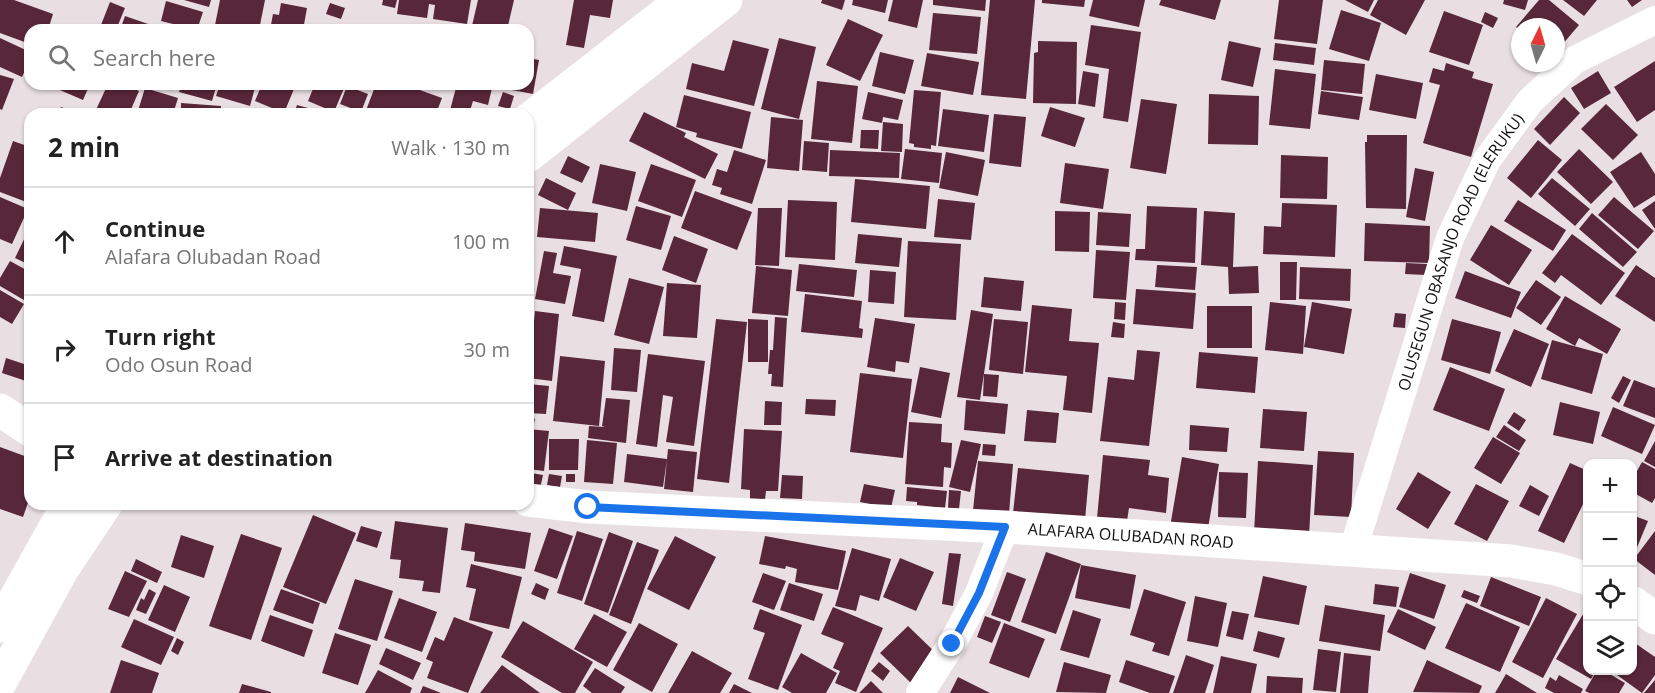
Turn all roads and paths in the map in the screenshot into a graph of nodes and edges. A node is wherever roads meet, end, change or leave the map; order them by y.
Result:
1 (682, 0) edge
2 (726, 0) edge
3 (1655, 20) edge
4 (535, 132) edge
5 (0, 410) edge
6 (24, 426) edge
7 (534, 501) edge
8 (65, 510) edge
9 (102, 510) edge
10 (1005, 527) junction
11 (1353, 550) junction
12 (1583, 578) edge
13 (1637, 605) edge
14 (1655, 618) edge
15 (0, 626) edge
16 (0, 683) edge
17 (920, 693) edge

1 - 4 main road
2 - 4 main road
3 - 11 street, OLUSEGUN OBASANJO ROAD (ELERUKU)
5 - 6 main road
7 - 10 main road, ALAFARA OLUBADAN ROAD
8 - 15 main road
9 - 16 main road
10 - 11 main road, ALAFARA OLUBADAN ROAD
10 - 17 street
11 - 12 main road, ALAFARA OLUBADAN ROAD
13 - 14 main road

